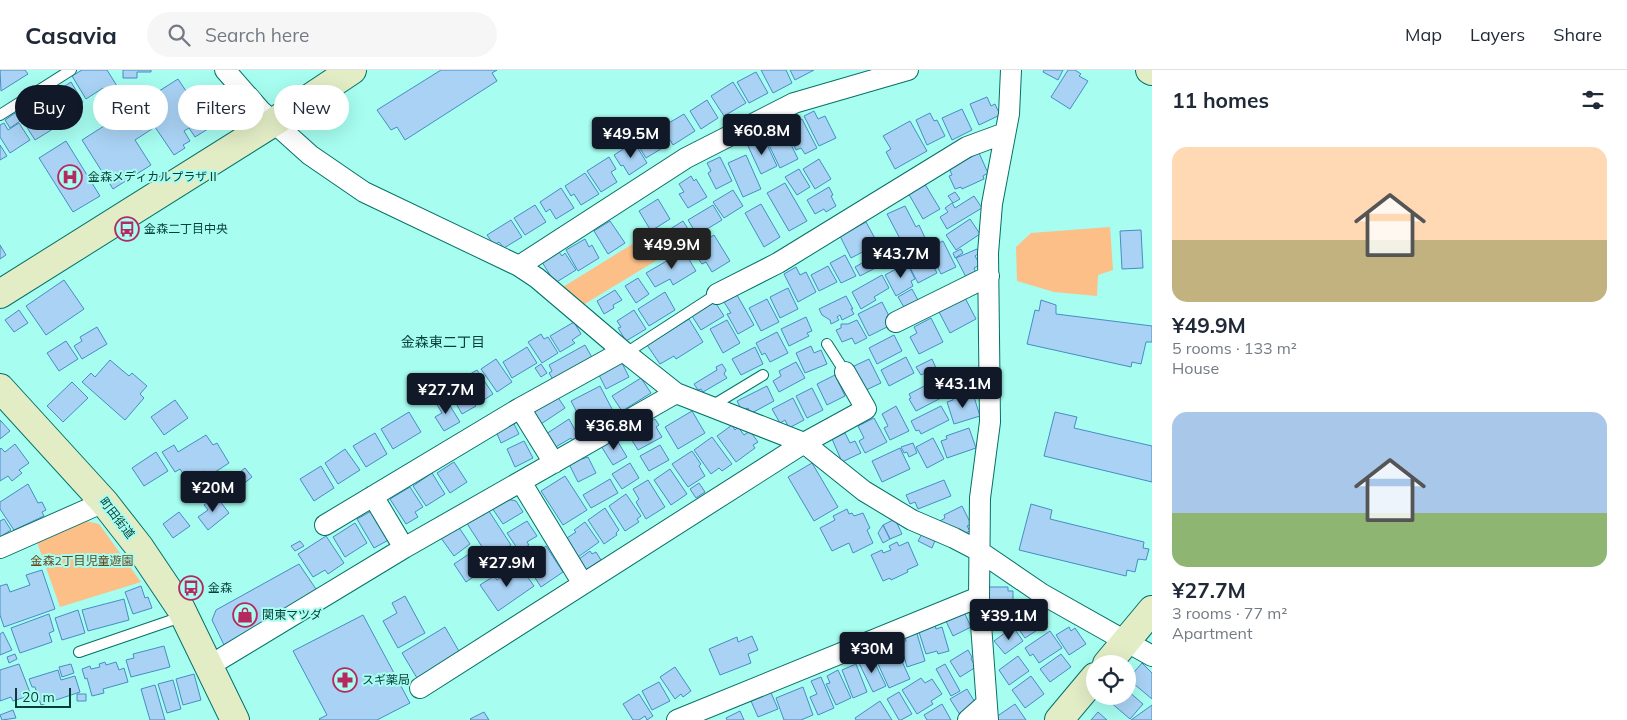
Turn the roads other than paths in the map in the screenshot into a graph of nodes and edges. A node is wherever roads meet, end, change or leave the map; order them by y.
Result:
1 (71, 70) edge
2 (225, 70) edge
3 (352, 70) edge
4 (908, 70) edge
5 (1011, 70) edge
6 (330, 85) edge
7 (0, 115) edge
8 (274, 122) joint
9 (283, 130) edge
10 (1005, 133) junction
11 (519, 266) junction
12 (989, 276) junction
13 (0, 294) edge
14 (717, 294) joint
15 (896, 322) dead end
16 (827, 344) dead end
17 (624, 352) junction
18 (846, 372) joint
19 (763, 375) dead end
20 (0, 388) edge
21 (676, 393) junction
22 (709, 407) junction
23 (520, 408) junction
24 (804, 443) junction
25 (554, 463) junction
26 (521, 482) junction
27 (373, 496) junction
28 (104, 502) junction
29 (325, 524) dead end
30 (0, 548) edge
31 (404, 548) junction
32 (979, 551) junction
33 (583, 584) junction
34 (979, 597) junction
35 (1152, 610) edge
36 (184, 616) junction
37 (1126, 641) junction
38 (79, 652) dead end
39 (1114, 655) edge
40 (1152, 656) edge
41 (209, 666) junction
42 (420, 688) dead end
43 (1086, 688) edge
44 (987, 712) edge
45 (235, 720) edge
46 (677, 720) edge
47 (968, 720) edge
48 (1059, 720) edge

1 - 7 lane
2 - 8 street
3 - 6 street
4 - 11 street
5 - 10 street
8 - 13 street
9 - 11 street
10 - 12 street
10 - 14 street
11 - 17 street
12 - 15 street
12 - 32 street
14 - 17 lane
16 - 18 lane
17 - 21 street
17 - 23 street
18 - 24 street
19 - 22 lane
20 - 28 street, 町田街道
21 - 22 street
21 - 25 street
22 - 24 street
23 - 25 street
23 - 27 street
24 - 32 street
24 - 33 street
25 - 26 street
26 - 31 street
26 - 33 street
27 - 29 street
27 - 31 street
28 - 30 street
28 - 36 street, 町田街道
31 - 41 street
32 - 34 street
32 - 37 street
33 - 42 street
34 - 44 street
34 - 46 street
35 - 37 street
36 - 38 lane
36 - 41 street, 町田街道
37 - 39 street
37 - 40 street
41 - 45 street, 町田街道
43 - 48 street
44 - 47 street

